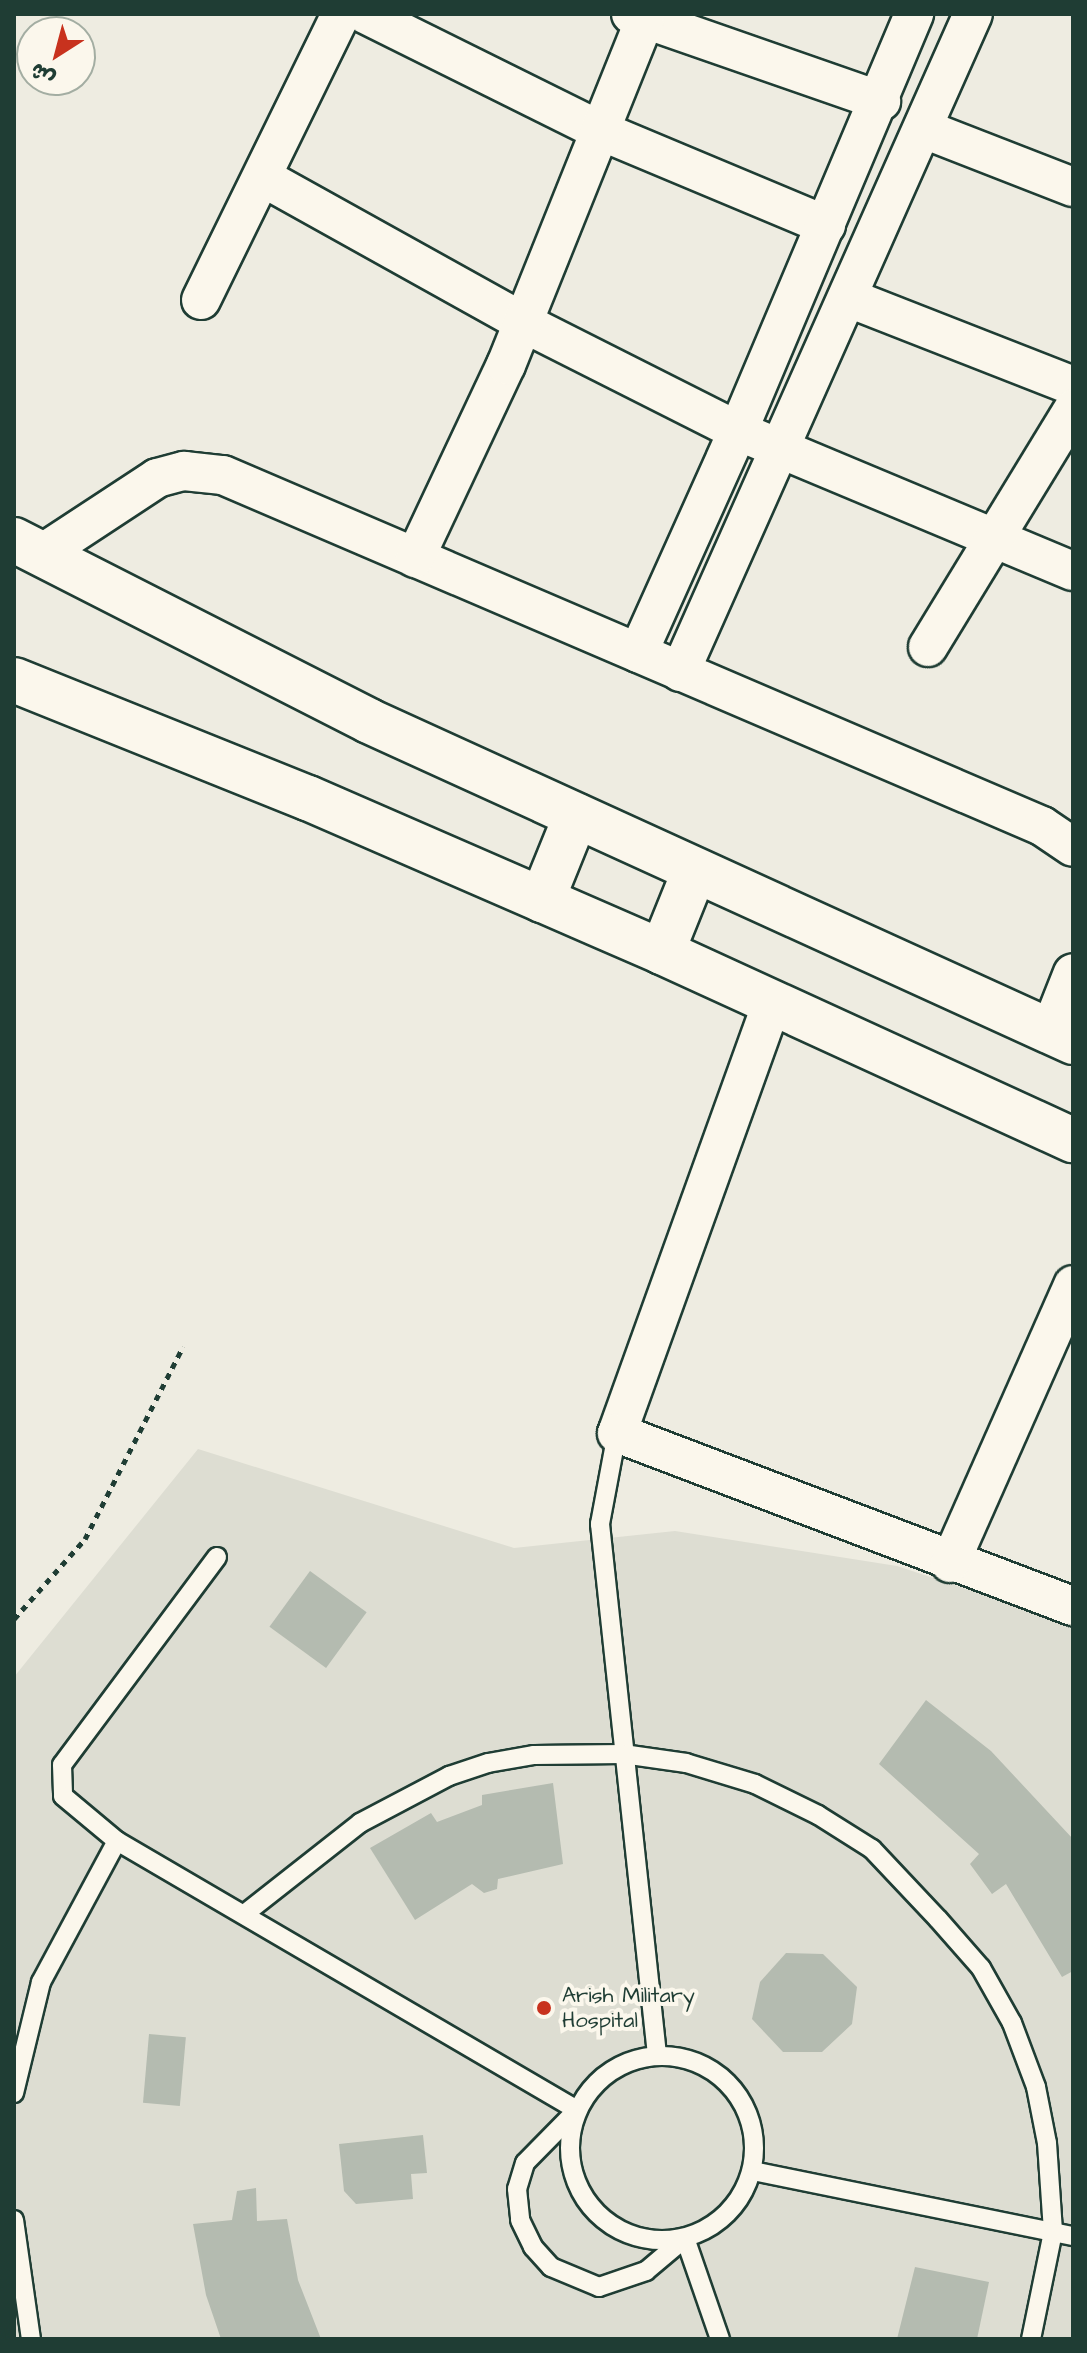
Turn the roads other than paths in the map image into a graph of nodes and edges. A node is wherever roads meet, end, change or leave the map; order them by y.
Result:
1 (341, 14) edge
2 (365, 14) edge
3 (914, 14) edge
4 (973, 14) edge
5 (638, 17) edge
6 (881, 101) junction
7 (924, 129) junction
8 (601, 131) junction
9 (264, 178) junction
10 (844, 184) junction
11 (1073, 187) edge
12 (892, 201) junction
13 (826, 225) junction
14 (849, 298) junction
15 (201, 300) dead end
16 (524, 323) junction
17 (1073, 386) edge
18 (1073, 409) edge
19 (738, 431) junction
20 (777, 450) junction
21 (996, 538) junction
22 (27, 548) edge
23 (415, 558) junction
24 (1073, 571) edge
25 (928, 647) dead end
26 (638, 653) junction
27 (680, 672) junction
28 (14, 680) edge
29 (576, 816) junction
30 (1073, 847) edge
31 (695, 870) junction
32 (542, 900) junction
33 (662, 952) junction
34 (1073, 973) edge
35 (772, 1003) junction
36 (1061, 1037) edge
37 (1073, 1140) edge
38 (1073, 1285) edge
39 (617, 1433) junction
40 (217, 1557) dead end
41 (950, 1563) junction
42 (1073, 1606) edge
43 (623, 1754) junction
44 (117, 1841) junction
45 (247, 1912) junction
46 (14, 2008) edge
47 (34, 2008) junction
48 (657, 2055) junction
49 (14, 2093) edge
50 (577, 2110) junction
51 (753, 2171) junction
52 (14, 2220) edge
53 (1053, 2232) junction
54 (1073, 2236) edge
55 (685, 2238) junction
56 (31, 2339) edge
57 (720, 2339) edge
58 (1031, 2339) edge

1 - 9 street
2 - 8 street
3 - 6 street
4 - 7 street
5 - 6 street
5 - 8 street
6 - 10 street
7 - 11 street
7 - 12 street
8 - 13 street
8 - 16 street
9 - 15 street
9 - 16 street
10 - 12 street
10 - 13 street
12 - 14 street
13 - 19 street
14 - 17 street
14 - 20 street
16 - 19 street
16 - 23 street
18 - 21 street
19 - 20 street
19 - 26 street
20 - 21 street
20 - 27 street
21 - 24 street
21 - 25 street
22 - 23 street
22 - 29 main road
23 - 26 street
26 - 27 street
27 - 30 street
28 - 32 main road
29 - 31 main road
29 - 32 main road
31 - 33 main road
31 - 36 main road
32 - 33 main road
33 - 35 main road
34 - 36 street
35 - 37 main road
35 - 39 street
38 - 41 street
39 - 41 street
39 - 43 lane
40 - 44 lane
41 - 42 street
43 - 45 lane
43 - 48 lane
43 - 53 lane
44 - 45 lane
44 - 47 lane
45 - 50 lane
46 - 47 lane
47 - 49 lane
48 - 50 lane
48 - 51 lane
50 - 55 lane
50 - 55 lane
51 - 53 lane
51 - 55 lane
52 - 56 lane
53 - 54 lane
53 - 58 lane
55 - 57 lane

